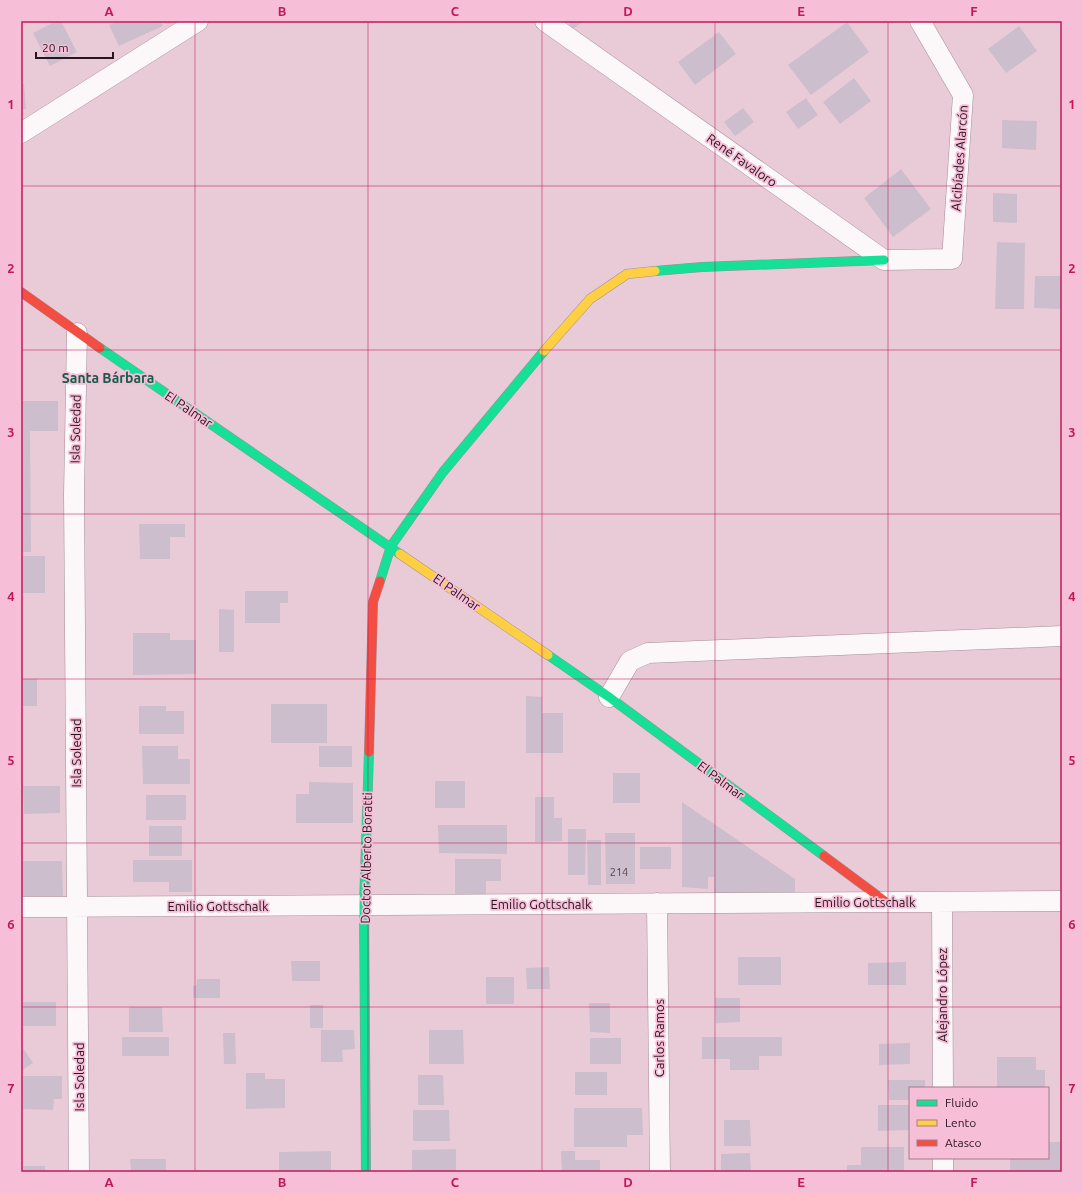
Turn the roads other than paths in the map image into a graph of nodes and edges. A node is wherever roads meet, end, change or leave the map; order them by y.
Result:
1 (198, 21) edge
2 (545, 21) edge
3 (920, 21) edge
4 (21, 133) edge
5 (884, 260) junction
6 (21, 292) edge
7 (77, 333) junction
8 (391, 546) junction
9 (1062, 636) edge
10 (609, 697) junction
11 (1062, 901) edge
12 (886, 902) junction
13 (942, 902) junction
14 (657, 903) junction
15 (364, 905) junction
16 (21, 907) edge
17 (77, 907) junction
18 (942, 1087) edge
19 (943, 1159) edge
20 (79, 1172) edge
21 (366, 1172) edge
22 (660, 1172) edge
23 (943, 1172) edge

1 - 4 street
2 - 5 street, René Favaloro
3 - 5 street, Alcibíades Alarcón
5 - 8 street, Doctor Alberto Boratti
6 - 7 street, El Palmar
7 - 8 street, El Palmar
7 - 17 street, Isla Soledad
8 - 10 street, El Palmar
8 - 15 street, Doctor Alberto Boratti
9 - 10 street
10 - 12 street, El Palmar
11 - 13 street, Emilio Gottschalk
12 - 13 street, Emilio Gottschalk
12 - 14 street, Emilio Gottschalk
13 - 18 street, Alejandro López
14 - 15 street, Emilio Gottschalk
14 - 22 street, Carlos Ramos
15 - 17 street, Emilio Gottschalk
15 - 21 street, Doctor Alberto Boratti
16 - 17 street, Emilio Gottschalk
17 - 20 street, Isla Soledad
19 - 23 street

